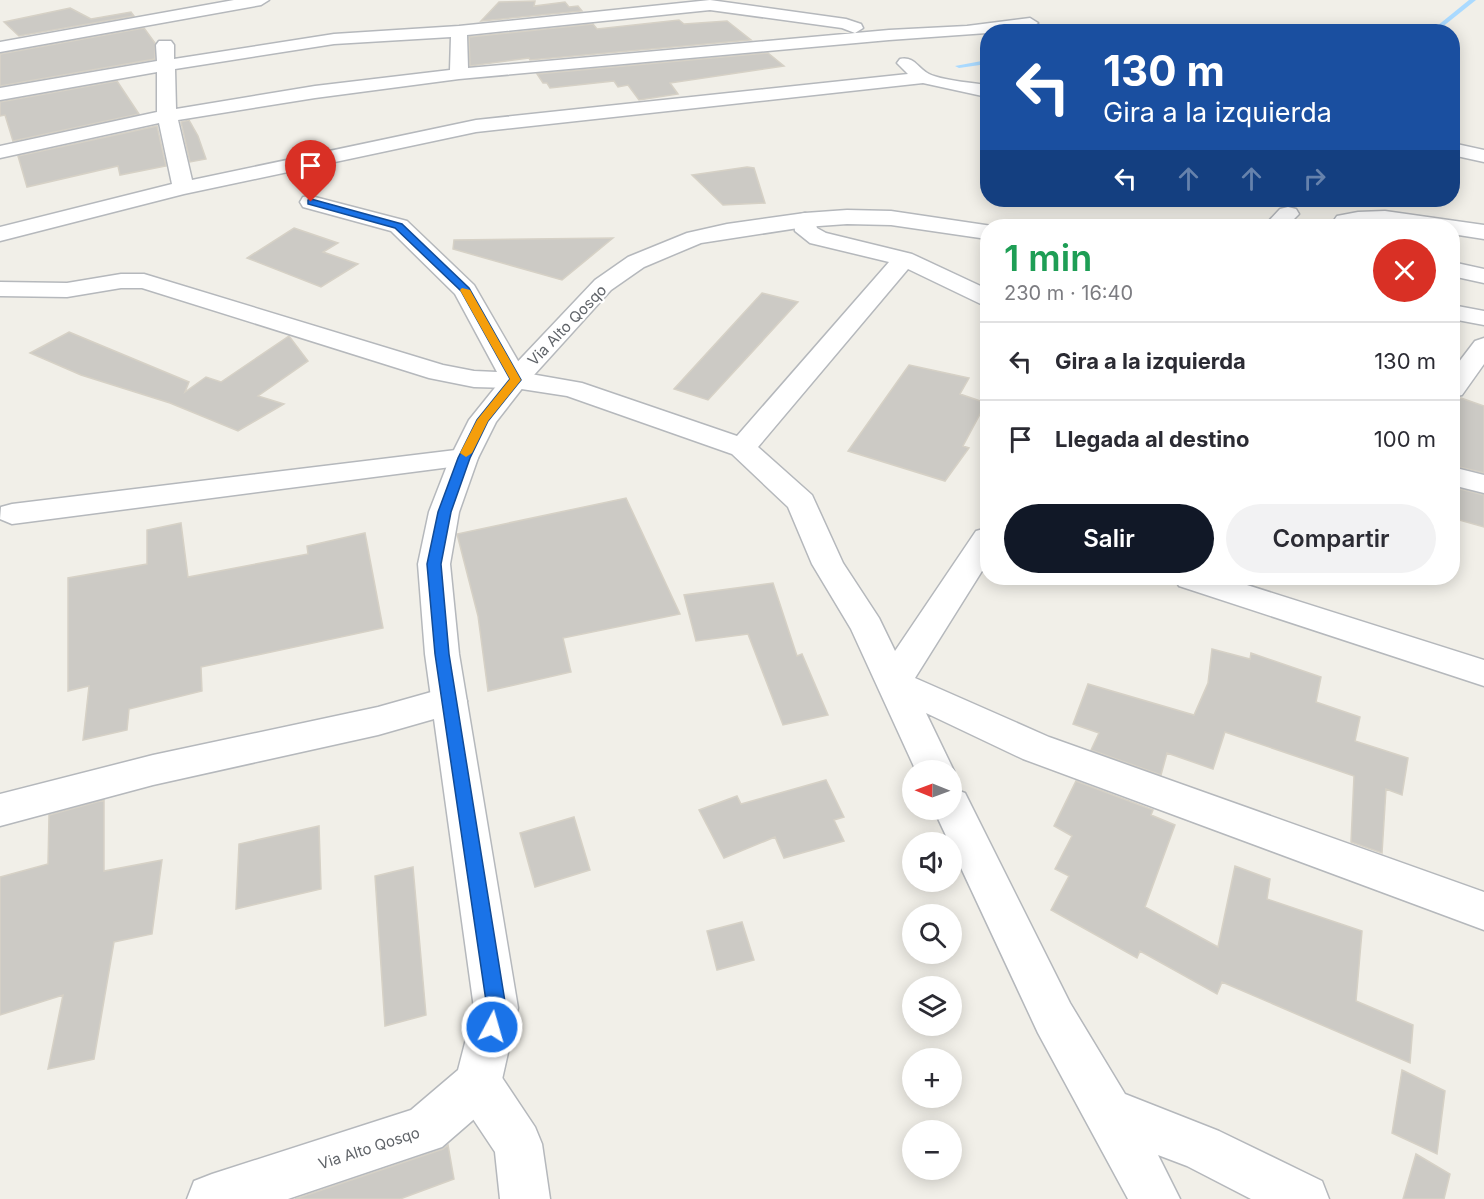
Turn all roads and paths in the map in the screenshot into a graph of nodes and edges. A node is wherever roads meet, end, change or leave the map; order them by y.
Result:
1 (261, 0) edge
2 (703, 3) edge
3 (166, 17) junction
4 (1030, 23) dead end
5 (1022, 24) edge
6 (980, 29) edge
7 (459, 31) junction
8 (880, 37) junction
9 (0, 47) edge
10 (164, 65) junction
11 (459, 74) junction
12 (922, 78) junction
13 (534, 84) junction
14 (980, 90) edge
15 (0, 94) edge
16 (166, 116) junction
17 (557, 117) junction
18 (1460, 151) edge
19 (0, 152) edge
20 (1484, 156) edge
21 (183, 188) junction
22 (311, 202) dead end
23 (1354, 219) edge
24 (1396, 219) edge
25 (805, 220) junction
26 (1460, 228) edge
27 (980, 231) edge
28 (1484, 232) edge
29 (0, 234) edge
30 (904, 259) junction
31 (1460, 271) edge
32 (1484, 276) edge
33 (0, 289) edge
34 (980, 295) edge
35 (1460, 314) edge
36 (1484, 318) edge
37 (1484, 346) edge
38 (1460, 378) edge
39 (515, 380) junction
40 (742, 448) junction
41 (464, 458) junction
42 (12, 514) dead end
43 (980, 549) edge
44 (1211, 585) edge
45 (1484, 674) edge
46 (892, 683) junction
47 (449, 701) junction
48 (930, 760) edge
49 (0, 810) edge
50 (959, 820) edge
51 (1484, 910) edge
52 (478, 1084) junction
53 (1108, 1111) junction
54 (212, 1199) edge
55 (525, 1199) edge
56 (1155, 1199) edge
57 (1304, 1199) edge

1 - 3 street
2 - 7 street
2 - 8 street
3 - 9 street
3 - 10 street
4 - 5 street
6 - 8 street
7 - 10 street
7 - 11 street
8 - 12 street
8 - 13 street
10 - 15 street
10 - 16 street
11 - 13 street
11 - 16 street
12 - 14 street
12 - 17 street
13 - 17 street
16 - 19 street
16 - 21 street
17 - 21 street
18 - 20 street
21 - 29 street
22 - 39 street
23 - 24 street
25 - 27 street, Via Alto Qosqo
25 - 30 street
25 - 39 street, Via Alto Qosqo
26 - 28 street
30 - 34 street
30 - 40 street
31 - 32 street
33 - 39 street
35 - 36 street
37 - 38 street
39 - 40 street
39 - 41 street, Via Alto Qosqo
40 - 46 street
41 - 42 street
41 - 47 street, Via Alto Qosqo
43 - 46 street
44 - 45 street
46 - 48 street
46 - 51 street
47 - 49 street
47 - 52 street, Via Alto Qosqo
50 - 53 street
52 - 54 street, Via Alto Qosqo
52 - 55 street
53 - 56 street
53 - 57 street

